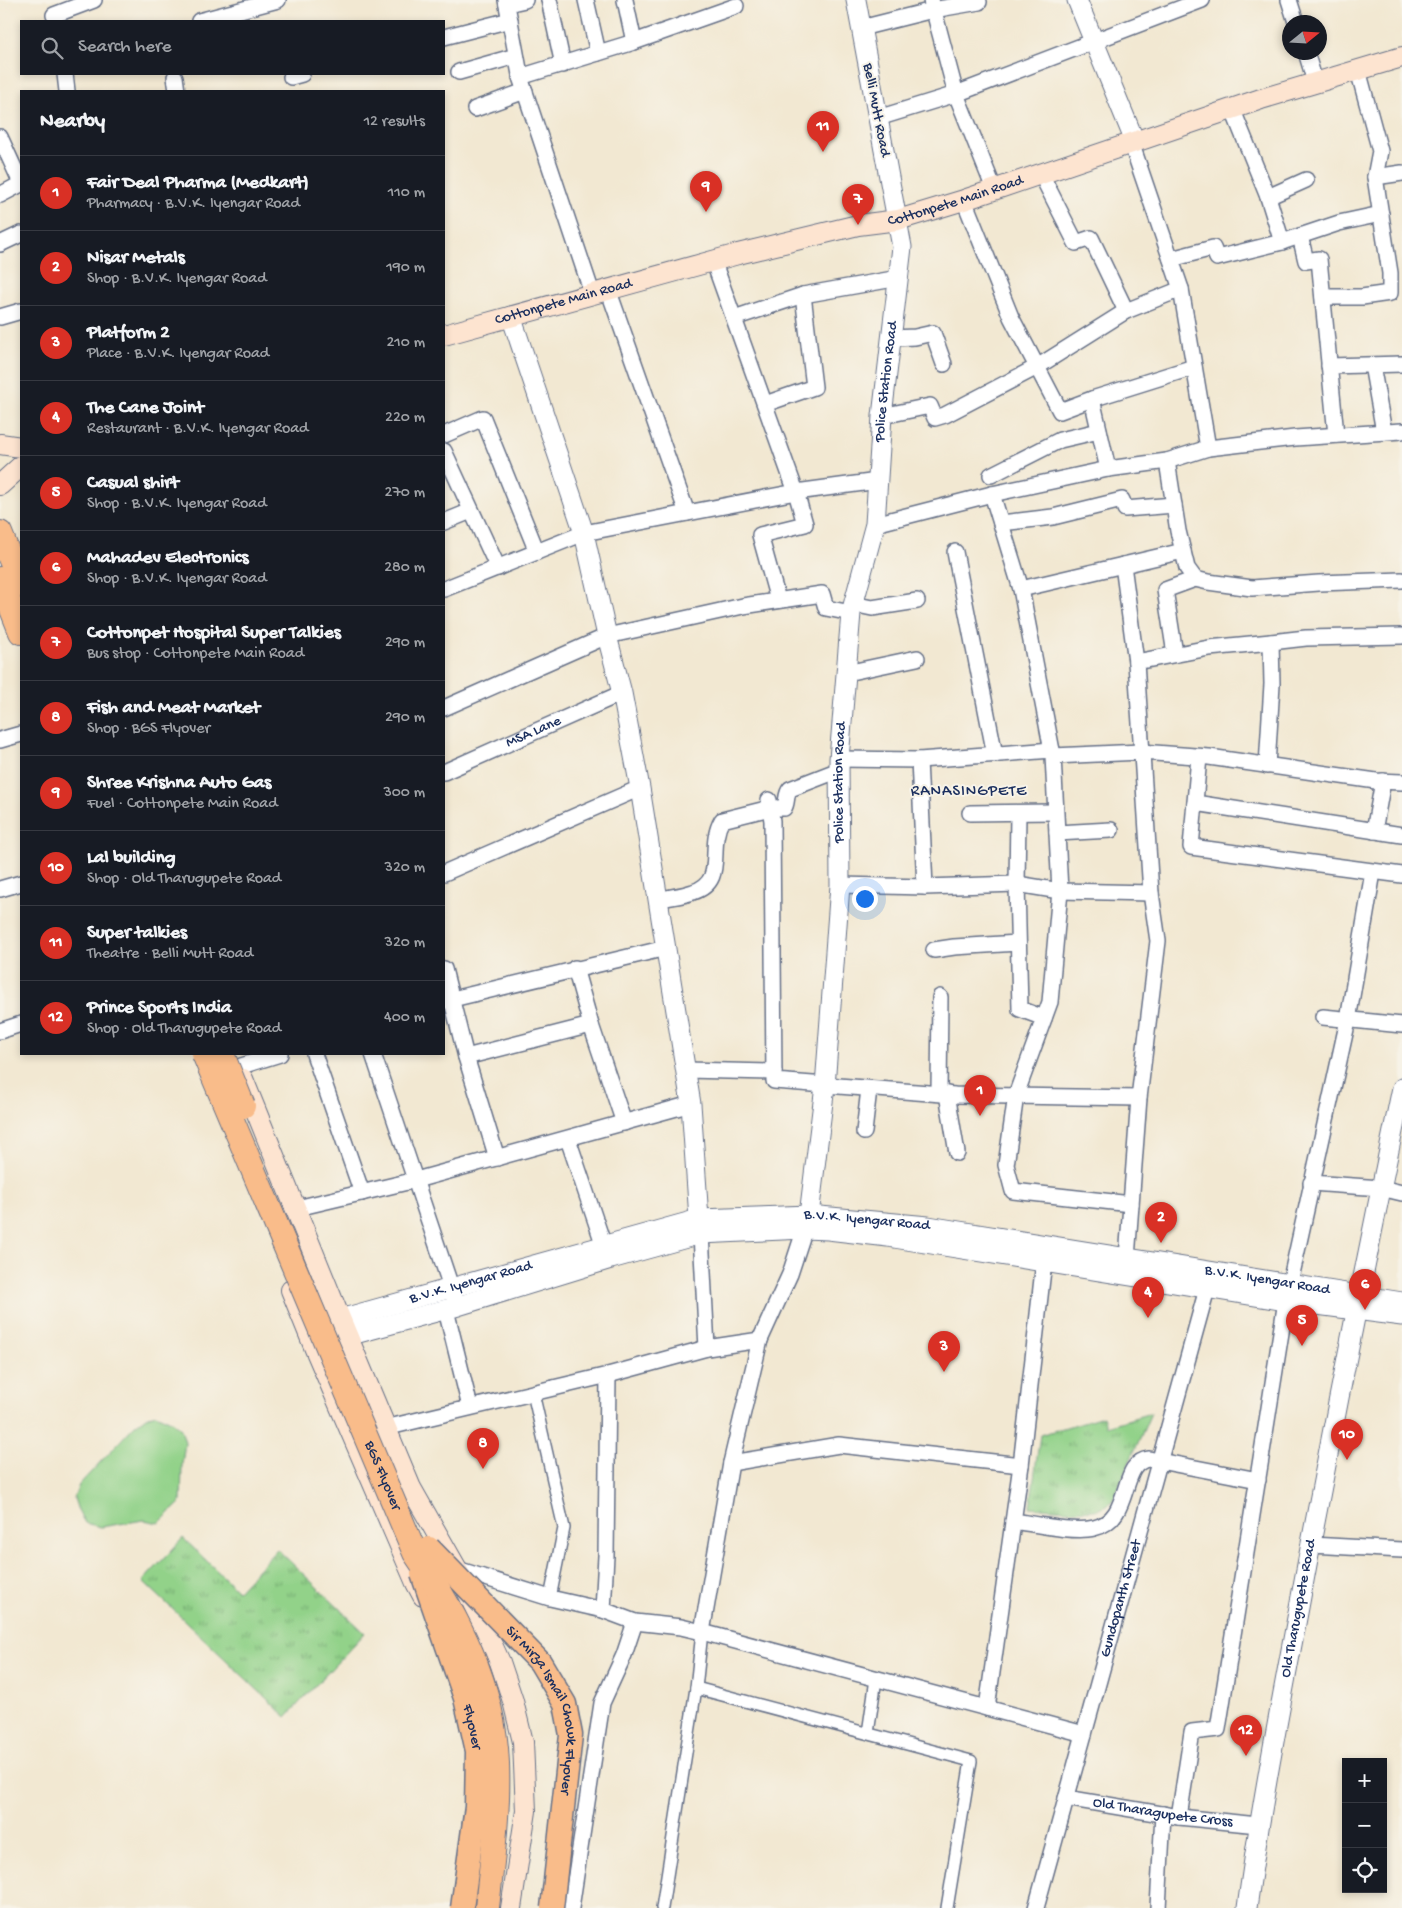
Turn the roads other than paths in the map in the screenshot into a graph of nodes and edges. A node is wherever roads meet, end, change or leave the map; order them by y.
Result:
1 (94, 0) edge
2 (278, 0) edge
3 (525, 0) edge
4 (549, 0) edge
5 (586, 0) edge
6 (624, 0) edge
7 (856, 0) edge
8 (1077, 0) edge
9 (1202, 0) edge
10 (1288, 0) edge
11 (507, 2) edge
12 (979, 2) dead end
13 (932, 5) edge
14 (736, 6) dead end
15 (53, 12) edge
16 (1293, 15) edge
17 (202, 20) edge
18 (510, 20) junction
19 (861, 28) junction
20 (445, 37) edge
21 (634, 42) junction
22 (1094, 42) junction
23 (598, 53) junction
24 (516, 56) junction
25 (1402, 57) edge
26 (1308, 60) edge
27 (563, 64) junction
28 (1358, 70) junction
29 (459, 72) dead end
30 (65, 75) edge
31 (1315, 82) junction
32 (522, 84) junction
33 (67, 90) edge
34 (956, 94) junction
35 (1232, 108) junction
36 (475, 109) dead end
37 (878, 118) junction
38 (0, 137) edge
39 (1133, 142) junction
40 (9, 158) edge
41 (1402, 173) edge
42 (1043, 174) junction
43 (1375, 177) junction
44 (1306, 180) dead end
45 (20, 184) edge
46 (994, 189) junction
47 (0, 195) edge
48 (1268, 197) junction
49 (964, 200) junction
50 (1381, 214) junction
51 (898, 220) junction
52 (20, 234) edge
53 (1300, 236) junction
54 (1282, 242) junction
55 (0, 244) edge
56 (713, 260) junction
57 (1171, 260) junction
58 (1396, 273) edge
59 (900, 278) junction
60 (1181, 289) junction
61 (600, 291) junction
62 (803, 295) junction
63 (1323, 297) junction
64 (20, 311) edge
65 (1126, 311) junction
66 (511, 316) junction
67 (0, 317) edge
68 (734, 318) junction
69 (445, 335) edge
70 (892, 338) junction
71 (944, 364) dead end
72 (1402, 364) edge
73 (1372, 365) junction
74 (1329, 366) junction
75 (1037, 367) junction
76 (1194, 368) junction
77 (1092, 399) junction
78 (765, 404) junction
79 (882, 416) junction
80 (1099, 431) junction
81 (1402, 431) edge
82 (1384, 432) junction
83 (445, 435) edge
84 (1336, 435) junction
85 (0, 444) edge
86 (20, 446) edge
87 (1208, 448) junction
88 (445, 454) edge
89 (1167, 461) junction
90 (20, 467) edge
91 (1108, 469) junction
92 (991, 475) dead end
93 (878, 481) junction
94 (0, 485) edge
95 (796, 492) junction
96 (992, 494) junction
97 (1174, 505) junction
98 (471, 511) junction
99 (687, 513) junction
100 (0, 520) edge
101 (445, 522) edge
102 (1001, 523) junction
103 (875, 524) junction
104 (0, 533) edge
105 (584, 533) junction
106 (1183, 551) junction
107 (537, 552) junction
108 (955, 552) dead end
109 (1123, 565) junction
110 (498, 568) junction
111 (20, 570) edge
112 (1195, 578) junction
113 (1402, 580) edge
114 (20, 583) edge
115 (445, 589) edge
116 (1021, 589) junction
117 (0, 593) edge
118 (778, 600) junction
119 (917, 601) dead end
120 (852, 609) junction
121 (20, 630) edge
122 (1401, 632) edge
123 (607, 636) junction
124 (1271, 642) junction
125 (20, 644) edge
126 (1175, 654) junction
127 (917, 658) dead end
128 (1136, 662) junction
129 (846, 672) junction
130 (622, 693) junction
131 (445, 708) edge
132 (20, 734) edge
133 (0, 740) edge
134 (1141, 752) junction
135 (1052, 753) junction
136 (995, 755) junction
137 (1200, 757) junction
138 (919, 760) junction
139 (839, 765) junction
140 (1267, 766) junction
141 (445, 772) edge
142 (1383, 781) junction
143 (1402, 782) edge
144 (640, 788) junction
145 (1195, 803) junction
146 (770, 804) junction
147 (1055, 812) junction
148 (970, 813) dead end
149 (1018, 814) junction
150 (1111, 830) dead end
151 (1374, 831) junction
152 (1057, 832) junction
153 (1402, 836) edge
154 (1373, 872) junction
155 (445, 873) edge
156 (1402, 875) edge
157 (20, 883) edge
158 (1017, 884) junction
159 (840, 885) junction
160 (925, 887) junction
161 (0, 889) edge
162 (1060, 891) junction
163 (1151, 893) junction
164 (658, 900) junction
165 (1018, 943) junction
166 (666, 948) junction
167 (934, 950) dead end
168 (576, 968) junction
169 (445, 979) edge
170 (940, 998) dead end
171 (447, 1000) edge
172 (1323, 1017) dead end
173 (1044, 1018) junction
174 (1348, 1020) junction
175 (20, 1024) edge
176 (591, 1025) junction
177 (1402, 1025) edge
178 (0, 1031) edge
179 (194, 1055) edge
180 (204, 1055) edge
181 (268, 1055) edge
182 (314, 1055) edge
183 (373, 1055) edge
184 (466, 1057) junction
185 (231, 1058) edge
186 (686, 1070) junction
187 (774, 1072) junction
188 (825, 1086) junction
189 (869, 1088) junction
190 (1402, 1088) edge
191 (942, 1094) junction
192 (1016, 1096) junction
193 (1140, 1098) junction
194 (691, 1104) junction
195 (624, 1123) junction
196 (864, 1132) dead end
197 (568, 1139) junction
198 (957, 1153) dead end
199 (497, 1158) junction
200 (416, 1180) junction
201 (1312, 1183) junction
202 (1381, 1188) junction
203 (362, 1193) junction
204 (1402, 1193) edge
205 (1131, 1204) junction
206 (297, 1208) junction
207 (807, 1222) junction
208 (700, 1226) junction
209 (604, 1246) junction
210 (1127, 1258) junction
211 (1044, 1261) junction
212 (1210, 1280) junction
213 (1288, 1293) junction
214 (452, 1301) junction
215 (1402, 1302) edge
216 (1357, 1303) junction
217 (1402, 1316) edge
218 (344, 1328) junction
219 (760, 1340) junction
220 (312, 1341) junction
221 (707, 1348) junction
222 (608, 1375) junction
223 (532, 1393) junction
224 (470, 1408) junction
225 (385, 1428) junction
226 (1160, 1461) junction
227 (731, 1463) junction
228 (1021, 1465) junction
229 (1258, 1480) junction
230 (1013, 1522) junction
231 (1311, 1545) junction
232 (422, 1550) junction
233 (1402, 1550) edge
234 (457, 1569) junction
235 (550, 1598) junction
236 (603, 1610) junction
237 (634, 1622) junction
238 (702, 1632) junction
239 (876, 1679) junction
240 (696, 1688) junction
241 (987, 1708) junction
242 (868, 1733) junction
243 (1084, 1734) junction
244 (1066, 1798) junction
245 (1163, 1814) junction
246 (1179, 1817) junction
247 (1258, 1825) junction
248 (462, 1908) edge
249 (474, 1908) edge
250 (487, 1908) edge
251 (499, 1908) edge
252 (511, 1908) edge
253 (552, 1908) edge
254 (571, 1908) edge
255 (662, 1908) edge
256 (947, 1908) edge
257 (1036, 1908) edge
258 (1158, 1908) edge
259 (1247, 1908) edge

1 - 15 street
2 - 17 street
3 - 11 street
4 - 27 street
5 - 23 street
6 - 21 street
7 - 19 street, Belli Mutt Road
8 - 22 street
9 - 22 street
10 - 16 street
11 - 18 street
12 - 13 street
13 - 19 street
13 - 34 street
14 - 21 street
18 - 20 street
18 - 24 street
19 - 37 street, Belli Mutt Road
21 - 23 street
22 - 34 street
22 - 39 street
23 - 27 street
24 - 29 street
24 - 32 street
25 - 28 main road, Cottonpete Main Road
26 - 31 street
27 - 32 street
28 - 31 main road, Cottonpete Main Road
28 - 43 street
30 - 33 street
31 - 35 main road, Cottonpete Main Road
32 - 36 street
32 - 61 street
34 - 37 street
34 - 46 street
35 - 39 main road, Cottonpete Main Road
35 - 48 street
37 - 51 street, Belli Mutt Road
38 - 40 street
39 - 42 main road, Cottonpete Main Road
39 - 57 street
40 - 45 street
41 - 43 street
42 - 46 main road, Cottonpete Main Road
42 - 65 street
43 - 50 street
44 - 48 street
45 - 47 street
46 - 49 main road, Cottonpete Main Road
48 - 54 street
49 - 51 main road, Cottonpete Main Road
49 - 75 street
50 - 53 street
50 - 58 street
51 - 56 main road, Cottonpete Main Road
51 - 59 street, Police Station Road
52 - 55 street
53 - 54 street
53 - 63 street
54 - 57 street
56 - 61 main road, Cottonpete Main Road
56 - 68 street
57 - 60 street
58 - 63 street
59 - 62 street
59 - 70 street, Police Station Road
60 - 65 street
60 - 76 street
61 - 66 main road, Cottonpete Main Road
61 - 99 street
62 - 68 street
62 - 78 street
63 - 74 street
64 - 67 street
65 - 75 street
66 - 69 main road, Cottonpete Main Road
66 - 105 street
68 - 78 street
70 - 71 street
70 - 79 street, Police Station Road
72 - 73 street
73 - 74 street
73 - 82 street
74 - 84 street
75 - 77 street
75 - 79 street
76 - 77 street
76 - 87 street
77 - 80 street
78 - 95 street
79 - 93 street, Police Station Road
80 - 91 street
80 - 92 street
81 - 82 street
82 - 84 street
83 - 107 street
84 - 87 street
85 - 86 main road
87 - 89 street
88 - 98 street
89 - 91 street
89 - 97 street
90 - 94 main road
91 - 96 street
93 - 95 street
93 - 103 street, Police Station Road
95 - 99 street
95 - 118 street
96 - 102 street
96 - 103 street
97 - 102 street
97 - 106 street
98 - 101 street
98 - 110 street
99 - 105 street
100 - 111 main road
102 - 116 street
103 - 120 street, Police Station Road
104 - 114 highway
105 - 107 street
105 - 123 street
106 - 109 street
106 - 112 street
107 - 110 street
108 - 136 street
109 - 116 street
109 - 128 street
110 - 115 street
112 - 113 street
112 - 126 street
116 - 135 street
117 - 121 highway
117 - 125 main road
118 - 120 street
118 - 123 street
119 - 120 street
120 - 129 street, Police Station Road
122 - 124 street
123 - 130 street
123 - 131 street
124 - 126 street
124 - 140 street
126 - 128 street
127 - 129 street
128 - 134 street
129 - 139 street, Police Station Road
130 - 141 street, MSA Lane
130 - 144 street
132 - 133 street
134 - 135 street
134 - 137 street
134 - 163 street
135 - 136 street
135 - 147 street
136 - 138 street
137 - 140 street
137 - 145 street
138 - 139 street
138 - 160 street
139 - 146 street
139 - 159 street, Police Station Road
140 - 142 street
142 - 143 street
142 - 151 street
144 - 155 street
144 - 164 street
145 - 151 street
145 - 154 street
146 - 164 street
146 - 187 street
147 - 149 street
147 - 152 street
148 - 149 street
149 - 158 street
150 - 152 street
151 - 153 street
152 - 162 street
154 - 156 street
154 - 174 street
157 - 161 street
158 - 160 street
158 - 162 street
158 - 165 street
159 - 160 street
159 - 188 street, Police Station Road
162 - 163 street
162 - 173 street
163 - 193 street
164 - 166 street
165 - 167 street
165 - 173 street
166 - 168 street
166 - 186 street
168 - 171 street
168 - 176 street
169 - 171 street
170 - 191 street
171 - 184 street
172 - 174 street
173 - 192 street
174 - 177 street
174 - 201 street
175 - 178 street
176 - 184 street
176 - 195 street
179 - 220 main road
180 - 232 highway, BGS Flyover, bridge
181 - 185 street
182 - 203 street
183 - 200 street
184 - 199 street
185 - 206 main road
185 - 232 highway, BGS Flyover, bridge
186 - 187 street
186 - 194 street
187 - 188 street
188 - 189 street
188 - 207 street, Police Station Road
189 - 191 street
189 - 196 street
190 - 202 street, Old Tharugupete Road
191 - 192 street
191 - 198 street
192 - 193 street
192 - 205 street
193 - 205 street
194 - 195 street
194 - 208 street
195 - 197 street
197 - 199 street
197 - 209 street
199 - 200 street
200 - 203 street
200 - 214 street
201 - 202 street
201 - 213 street
202 - 204 street
202 - 216 street, Old Tharugupete Road
203 - 206 street
205 - 210 street
206 - 218 main road
207 - 208 street, B.V.K. Iyengar Road
207 - 210 street, B.V.K. Iyengar Road
207 - 211 street, B.V.K. Iyengar Road
207 - 219 street, Police Station Road
208 - 209 street, B.V.K. Iyengar Road
208 - 214 street, B.V.K. Iyengar Road
208 - 221 street
209 - 214 street, B.V.K. Iyengar Road
210 - 212 street, B.V.K. Iyengar Road
211 - 212 street, B.V.K. Iyengar Road
211 - 228 street
212 - 213 street, B.V.K. Iyengar Road
212 - 226 street, Gundopanth Street
213 - 216 street, B.V.K. Iyengar Road
213 - 229 street
214 - 218 street, B.V.K. Iyengar Road
214 - 224 street
215 - 216 street, B.V.K. Iyengar Road
216 - 217 street, B.V.K. Iyengar Road
216 - 231 street, Old Tharugupete Road
218 - 220 street, B.V.K. Iyengar Road
218 - 225 main road
219 - 221 street
219 - 227 street, Police Station Road
220 - 249 main road
221 - 222 street
222 - 223 street
222 - 236 street
223 - 224 street
223 - 235 street
224 - 225 street
225 - 234 main road
226 - 229 street
226 - 230 street
226 - 243 street, Gundopanth Street
227 - 228 street
227 - 238 street, Police Station Road
228 - 230 street
229 - 246 street
230 - 241 street
231 - 233 street
231 - 247 street, Old Tharugupete Road
232 - 248 main road, Flyover, bridge
232 - 250 highway, BGS Flyover, bridge
232 - 251 highway, BGS Flyover, bridge
232 - 253 main road, Sir Mirza Ismail Chowk Flyover, bridge
234 - 235 street
234 - 252 main road
235 - 236 street
236 - 237 street
237 - 238 street
237 - 254 street
238 - 239 street
238 - 240 street
239 - 241 street
239 - 242 street
240 - 242 street
240 - 255 street
241 - 243 street
242 - 256 street
243 - 244 street, Gundopanth Street
244 - 245 street, Old Tharagupete Cross
244 - 257 street, Gundopanth Street
245 - 246 street, Old Tharagupete Cross
245 - 258 street
246 - 247 street, Old Tharagupete Cross
247 - 259 street, Old Tharugupete Road

